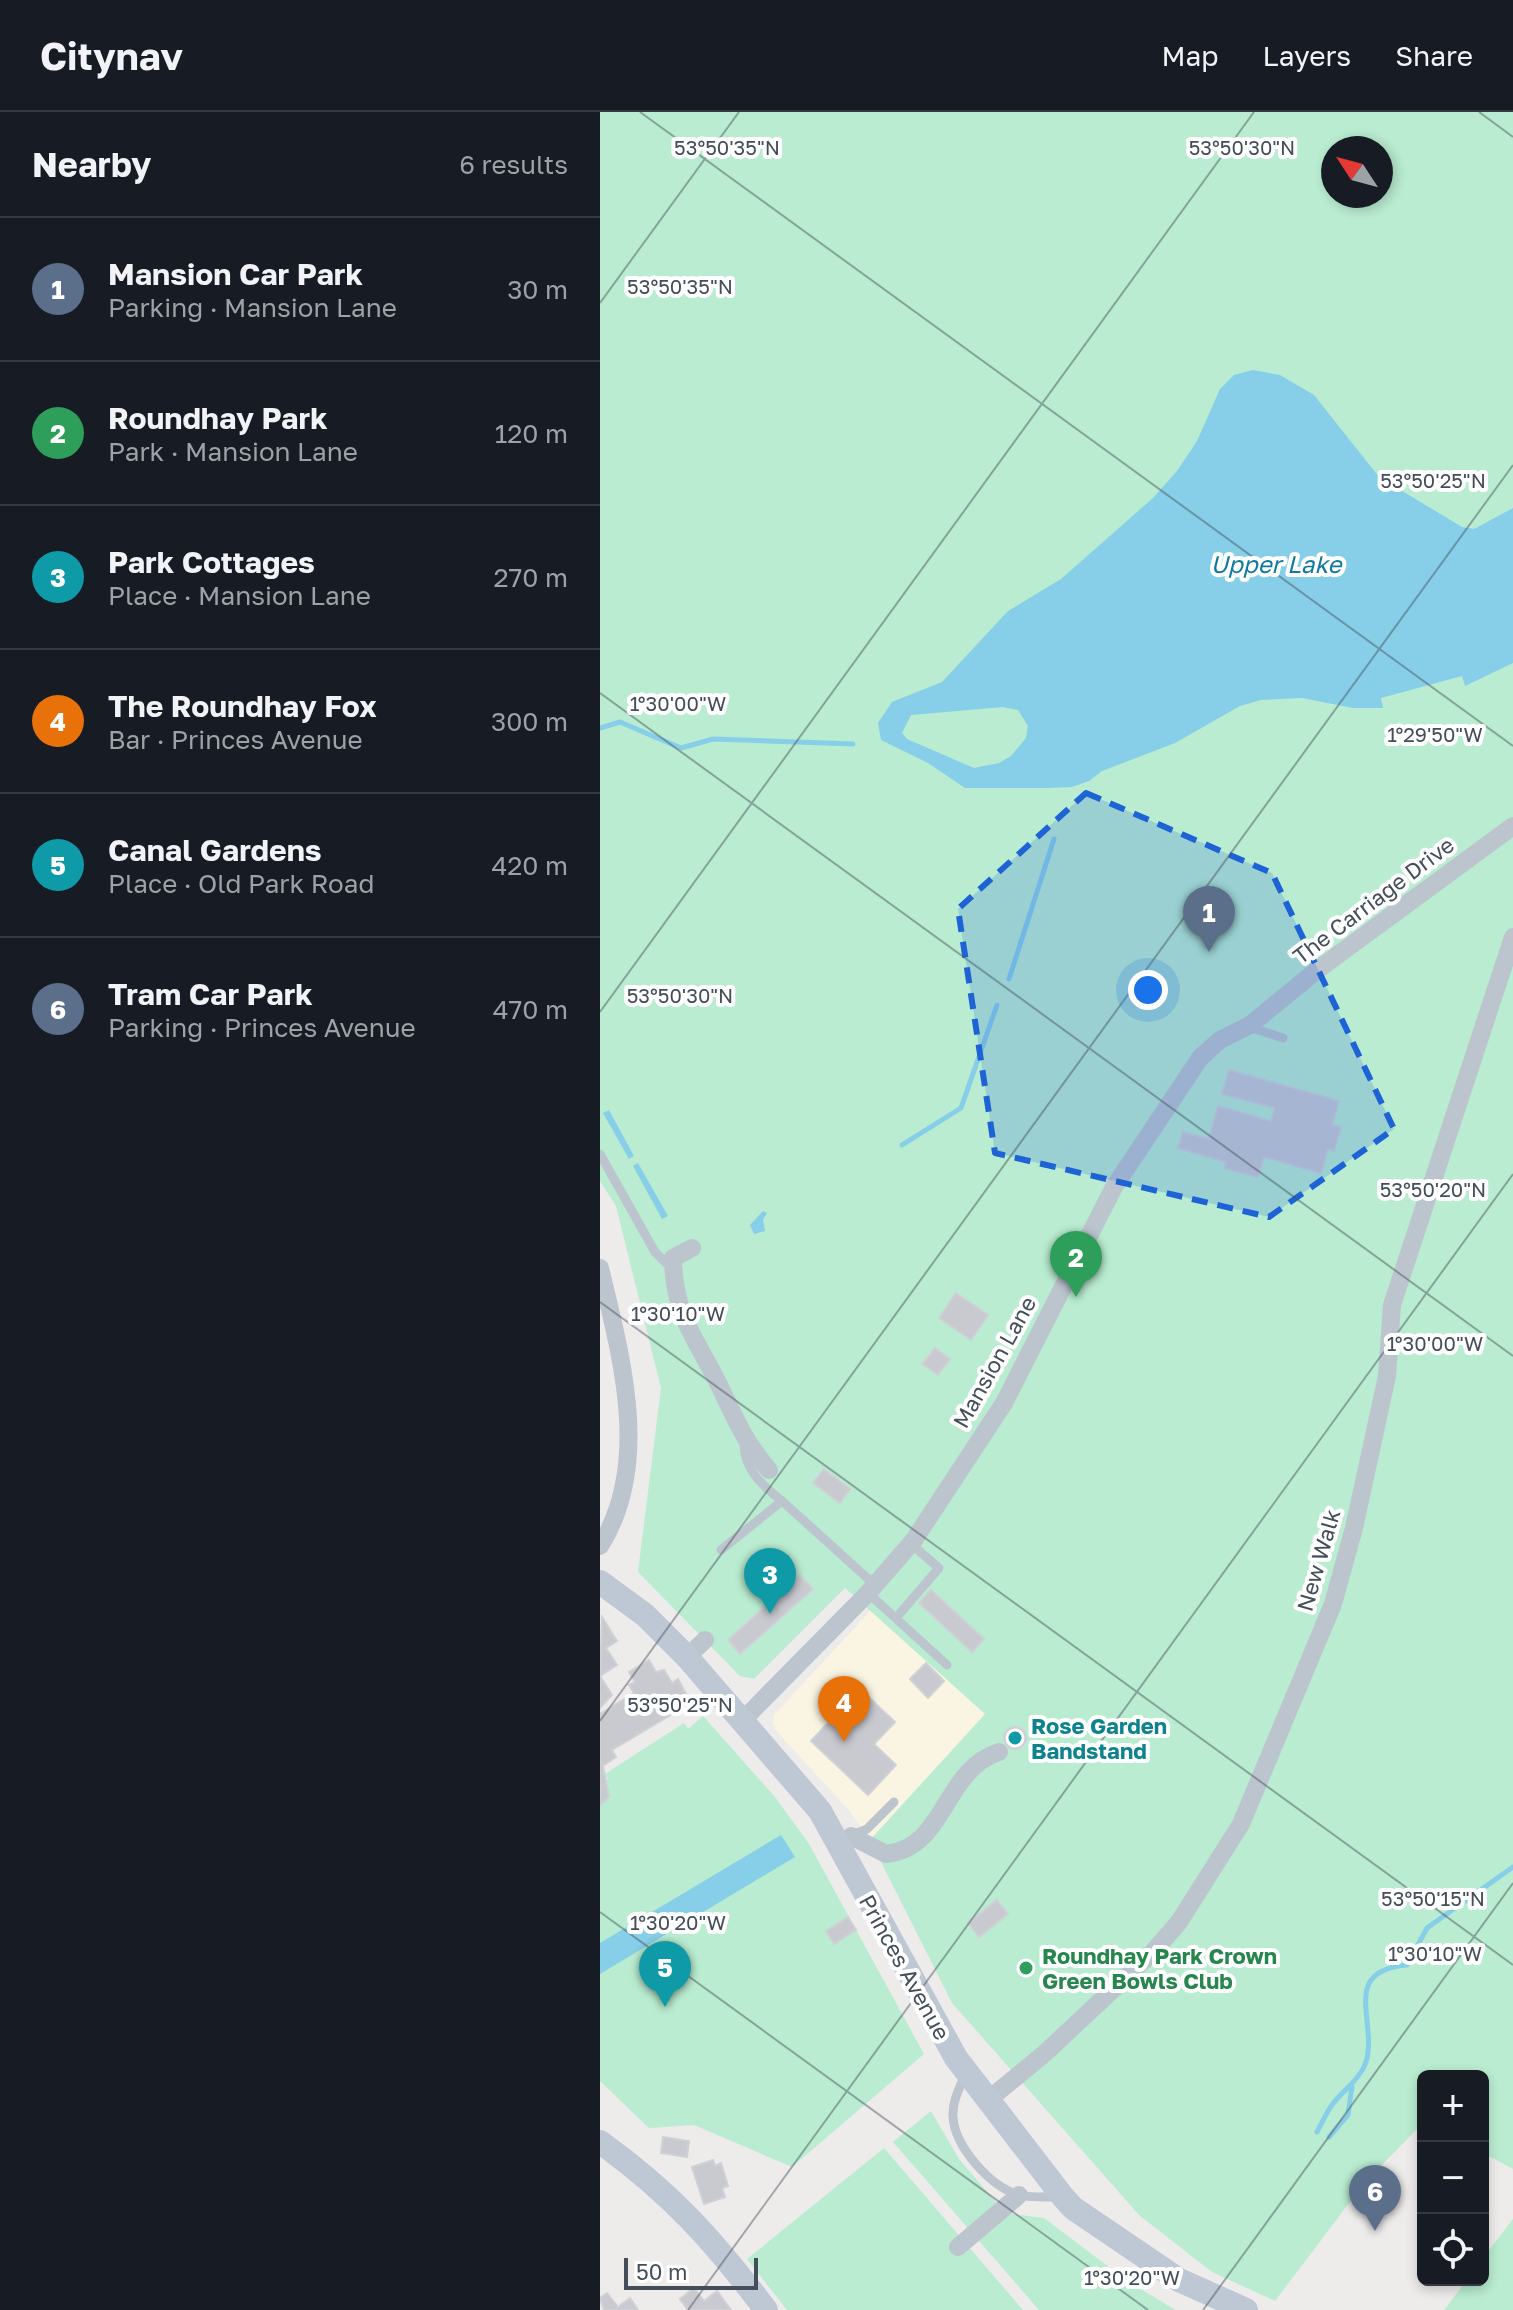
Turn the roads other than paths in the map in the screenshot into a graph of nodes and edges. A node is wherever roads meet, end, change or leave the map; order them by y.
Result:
1 (1513, 826) edge
2 (1513, 937) edge
3 (1255, 1021) junction
4 (1283, 1038) dead end
5 (600, 1154) edge
6 (692, 1248) dead end
7 (600, 1268) edge
8 (673, 1270) junction
9 (744, 1441) junction
10 (769, 1470) dead end
11 (782, 1501) junction
12 (911, 1544) junction
13 (600, 1546) edge
14 (721, 1550) dead end
15 (600, 1582) edge
16 (871, 1589) junction
17 (896, 1618) junction
18 (705, 1640) dead end
19 (687, 1657) junction
20 (947, 1665) dead end
21 (743, 1720) junction
22 (999, 1752) dead end
23 (894, 1802) dead end
24 (844, 1839) junction
25 (967, 2072) junction
26 (988, 2100) junction
27 (600, 2142) edge
28 (1019, 2195) junction
29 (1063, 2197) junction
30 (958, 2247) dead end
31 (766, 2310) edge
32 (1246, 2310) edge

1 - 3 street, The Carriage Drive
2 - 26 street, New Walk
3 - 4 lane
3 - 12 street, Mansion Lane
5 - 8 lane
6 - 8 street
7 - 13 street
8 - 9 street
9 - 10 street
9 - 11 lane
11 - 14 lane
11 - 16 lane
12 - 16 street, Mansion Lane
12 - 17 lane
15 - 19 street, Princes Avenue
16 - 17 lane
16 - 21 street, Mansion Lane
17 - 20 lane
18 - 19 street
19 - 21 street, Princes Avenue
21 - 24 street, Princes Avenue
22 - 24 street
23 - 24 lane
24 - 25 street, Princes Avenue
25 - 26 street, Princes Avenue
25 - 28 lane
26 - 29 street, Princes Avenue
27 - 31 street
28 - 29 lane
28 - 30 street
29 - 32 street, Princes Avenue

